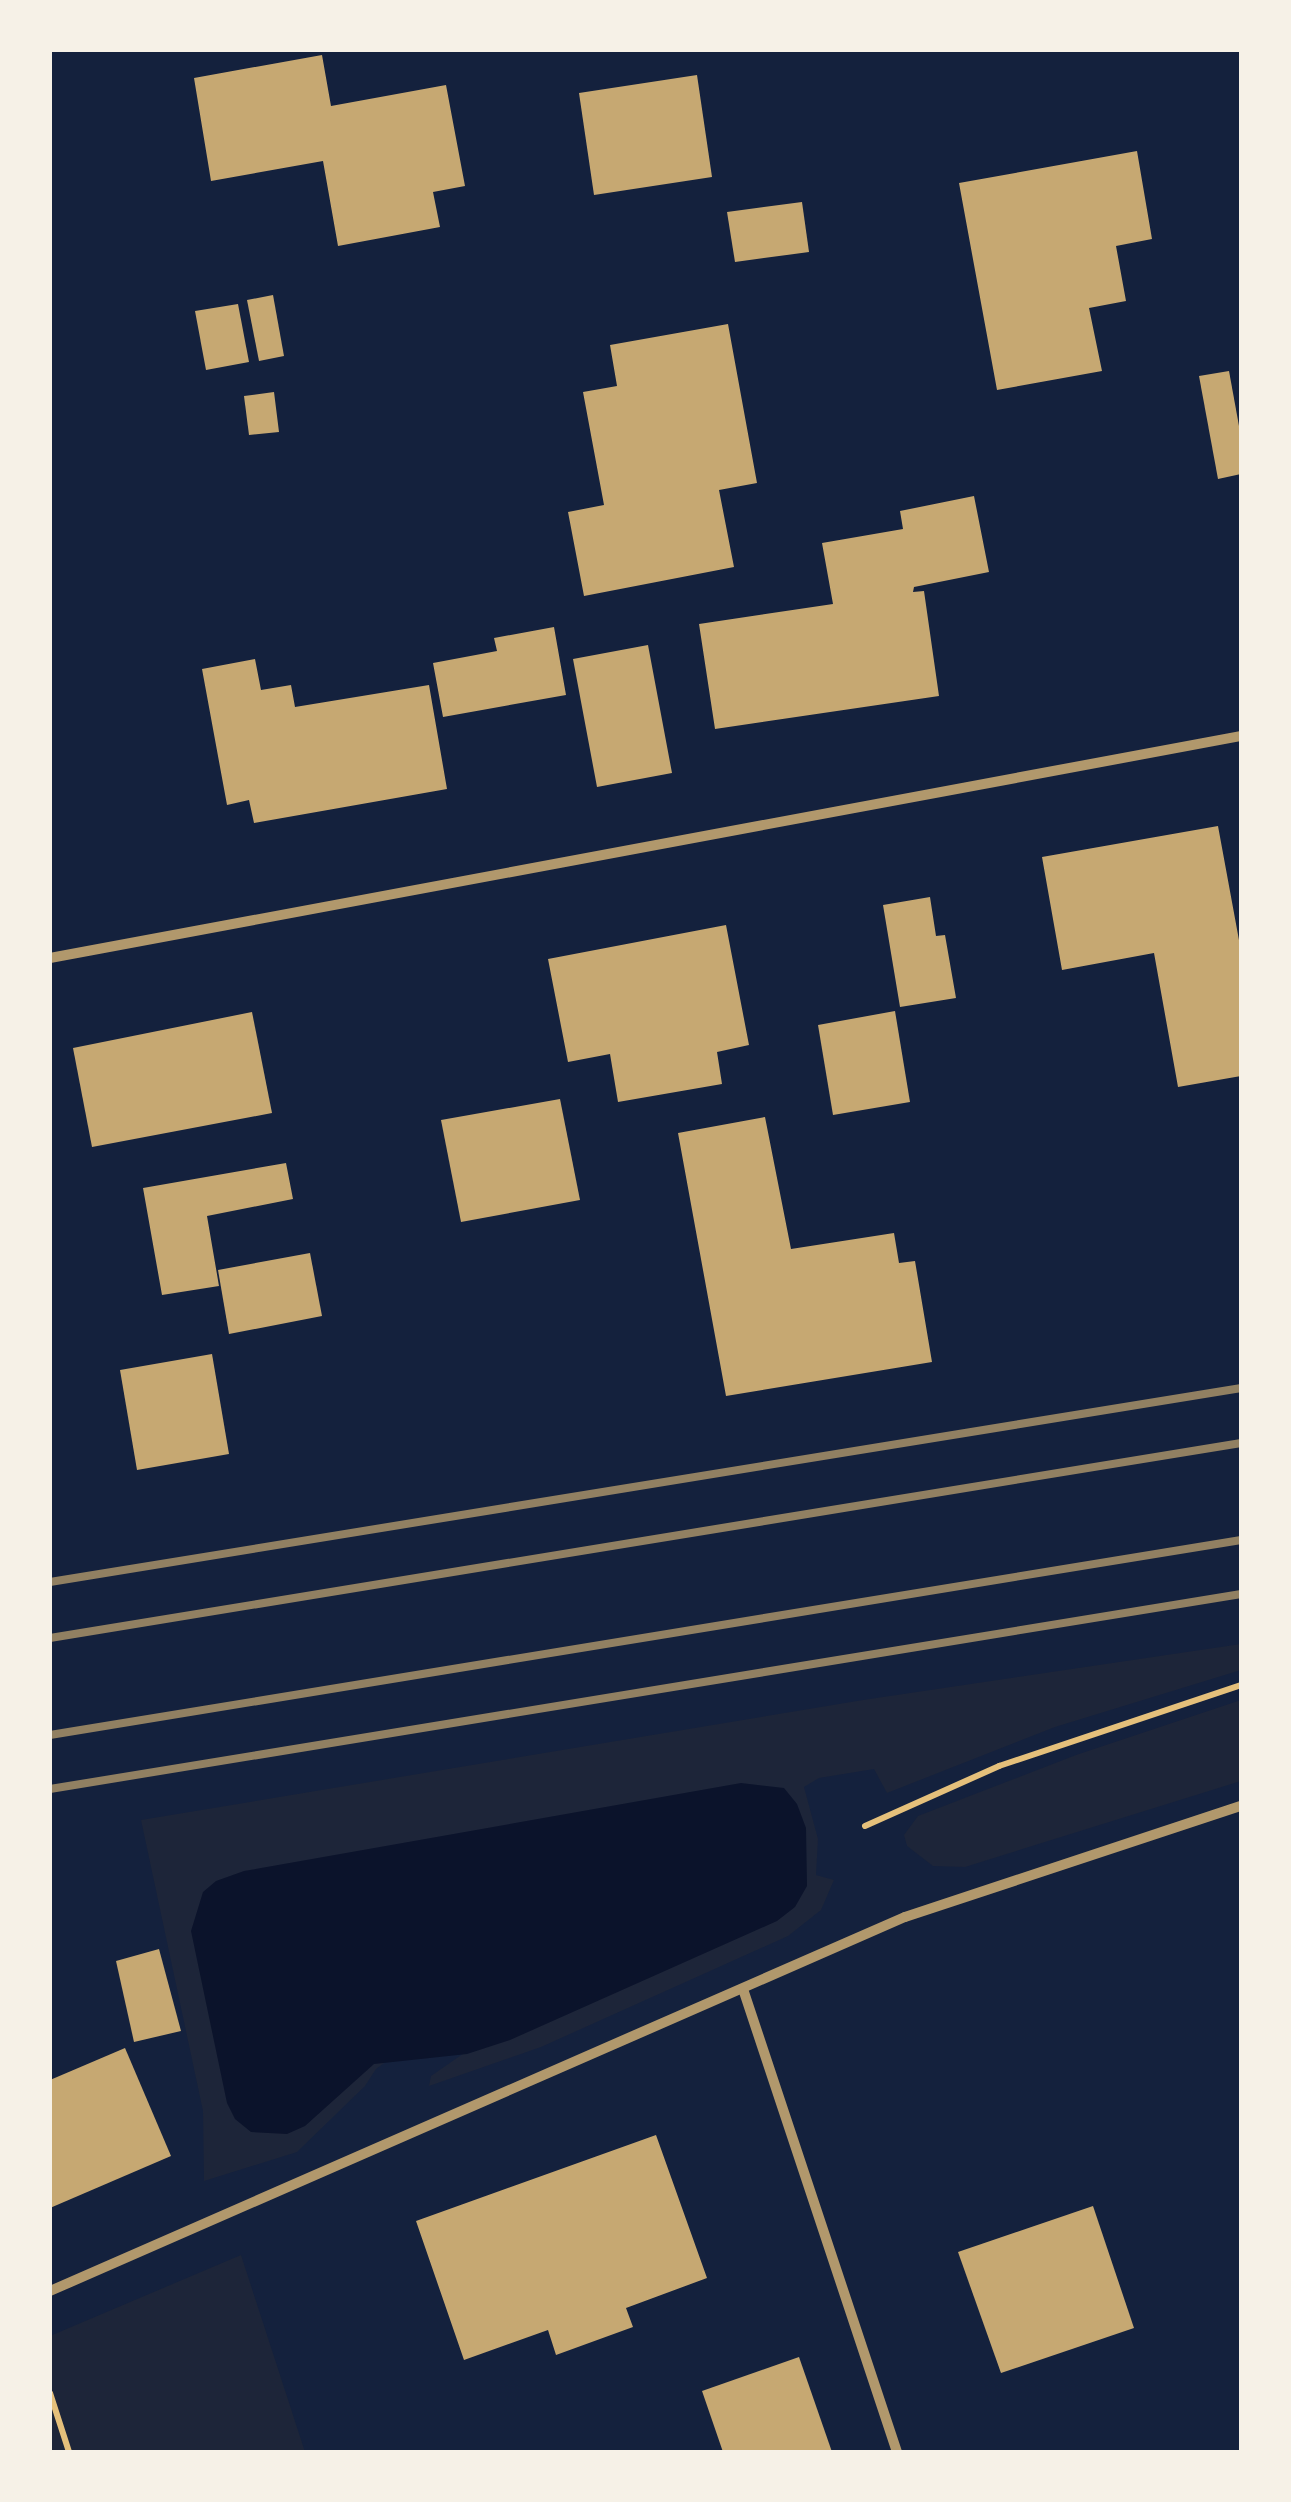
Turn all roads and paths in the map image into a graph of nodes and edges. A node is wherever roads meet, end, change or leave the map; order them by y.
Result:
1 (1241, 736) edge
2 (50, 958) edge
3 (1241, 1685) edge
4 (1241, 1806) edge
5 (865, 1826) dead end
6 (743, 1989) junction
7 (50, 2291) edge
8 (50, 2393) edge
9 (69, 2452) edge
10 (896, 2452) edge

1 - 2 street
3 - 5 path
4 - 6 street
6 - 7 street
6 - 10 street
8 - 9 path

